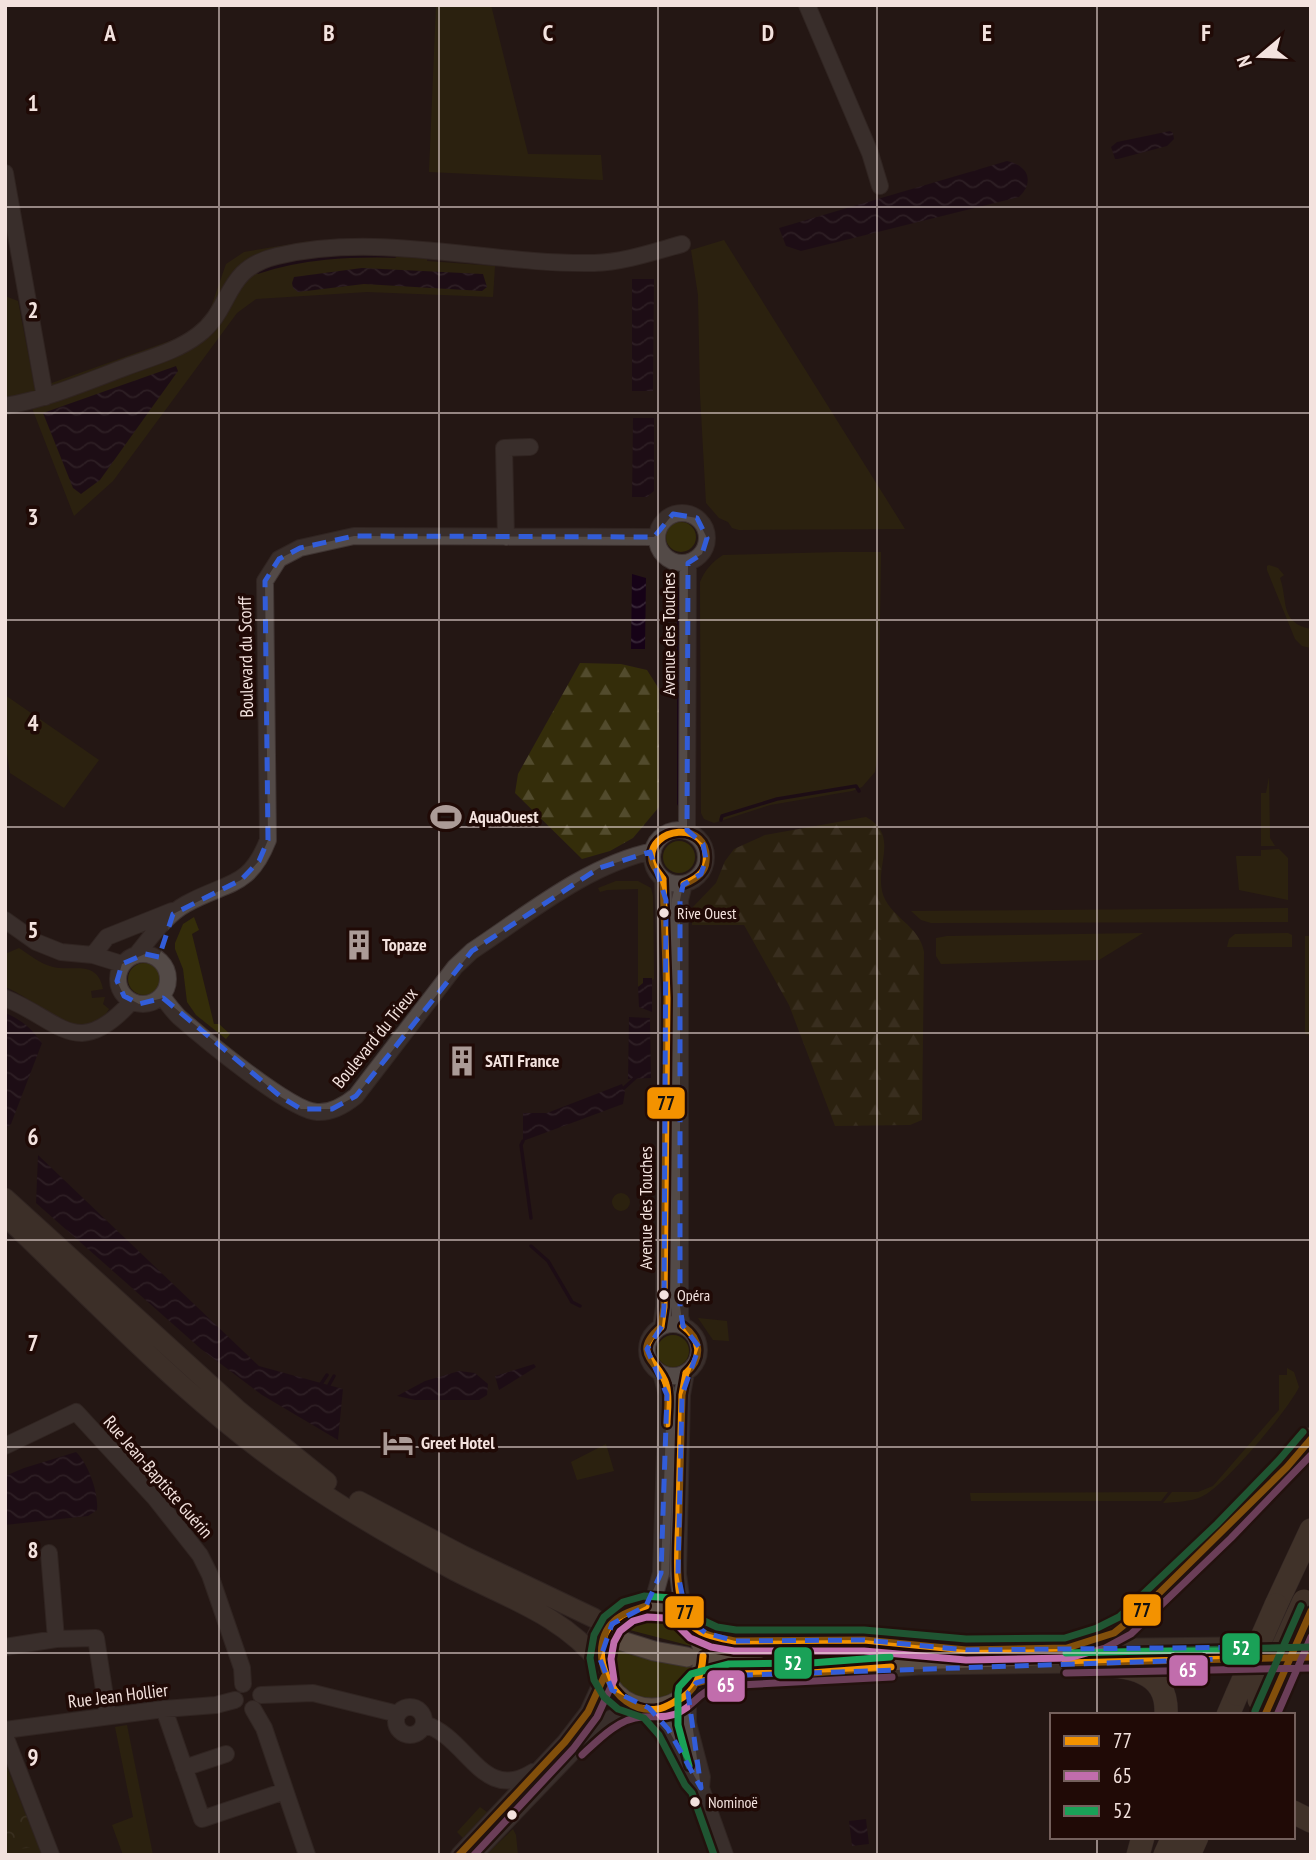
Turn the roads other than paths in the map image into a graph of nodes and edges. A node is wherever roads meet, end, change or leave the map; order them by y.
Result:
1 (807, 5) edge
2 (5, 173) edge
3 (880, 186) dead end
4 (682, 244) dead end
5 (45, 397) junction
6 (5, 406) edge
7 (530, 447) dead end
8 (506, 537) junction
9 (656, 537) junction
10 (688, 563) junction
11 (687, 831) junction
12 (653, 851) junction
13 (614, 862) junction
14 (660, 875) junction
15 (684, 884) junction
16 (173, 915) junction
17 (5, 920) edge
18 (136, 954) junction
19 (93, 955) junction
20 (122, 964) junction
21 (164, 966) junction
22 (162, 996) junction
23 (5, 998) edge
24 (131, 1002) junction
25 (5, 1198) edge
26 (5, 1216) edge
27 (683, 1326) junction
28 (661, 1327) junction
29 (661, 1373) junction
30 (686, 1373) junction
31 (1311, 1439) edge
32 (5, 1446) edge
33 (374, 1524) junction
34 (403, 1524) junction
35 (1311, 1530) edge
36 (49, 1553) dead end
37 (1308, 1599) edge
38 (637, 1608) junction
39 (691, 1624) junction
40 (624, 1637) tunnel mouth
41 (56, 1639) junction
42 (1311, 1646) edge
43 (5, 1647) edge
44 (966, 1650) junction
45 (687, 1654) tunnel mouth
46 (1071, 1655) junction
47 (1311, 1657) edge
48 (1160, 1661) junction
49 (603, 1670) junction
50 (243, 1684) junction
51 (692, 1688) junction
52 (235, 1700) junction
53 (257, 1702) junction
54 (1256, 1705) edge
55 (643, 1707) junction
56 (164, 1709) junction
57 (1167, 1713) edge
58 (1234, 1713) edge
59 (108, 1716) junction
60 (5, 1730) edge
61 (5, 1736) edge
62 (226, 1754) dead end
63 (544, 1764) junction
64 (184, 1768) junction
65 (701, 1788) junction
66 (285, 1791) junction
67 (1295, 1813) edge
68 (1311, 1821) edge
69 (1172, 1839) edge
70 (1196, 1839) edge
71 (51, 1855) edge
72 (307, 1855) edge
73 (459, 1855) edge
74 (474, 1855) edge
75 (725, 1855) edge
76 (1165, 1855) edge
77 (1189, 1855) edge

1 - 3 street
2 - 5 street
4 - 5 street
5 - 6 street
7 - 8 street
8 - 9 street, Boulevard du Scorff
8 - 16 street, Boulevard du Scorff
9 - 10 street
9 - 10 street
10 - 11 street, Avenue des Touches
11 - 12 street
11 - 15 street
12 - 13 street, Boulevard du Trieux
12 - 14 street
13 - 14 street
13 - 22 street, Boulevard du Trieux
14 - 15 street
14 - 28 street, Avenue des Touches
15 - 27 street, Avenue des Touches
16 - 18 street, Boulevard du Scorff
16 - 19 street
16 - 21 street
17 - 19 street
18 - 20 street
18 - 21 street
19 - 20 street
20 - 24 street
21 - 22 street
22 - 24 street
23 - 24 street
25 - 34 main road
26 - 33 main road
27 - 28 street
27 - 30 street
28 - 29 street
29 - 30 street
29 - 38 street
30 - 39 street
31 - 46 highway
32 - 50 street, Rue Jean-Baptiste Guérin
33 - 34 main road
33 - 49 main road
34 - 38 main road
35 - 54 highway, bridge
36 - 41 street
37 - 54 highway, bridge
38 - 39 main road
38 - 49 main road
39 - 44 main road
39 - 51 main road
40 - 45 main road
41 - 43 street
41 - 59 street
42 - 46 main road
44 - 46 main road
44 - 48 main road
46 - 48 main road
46 - 51 main road
46 - 57 highway
47 - 48 main road
49 - 55 main road
49 - 63 street
50 - 52 street
50 - 53 street
51 - 55 main road
51 - 65 street
52 - 53 street
52 - 56 street, Rue Jean Hollier
53 - 63 street
53 - 66 street
54 - 58 highway
55 - 65 street
55 - 74 street
56 - 59 street, Rue Jean Hollier
56 - 64 street
59 - 60 street, Rue Jean Hollier
61 - 71 street
62 - 64 street
63 - 73 street
64 - 66 street
65 - 75 street
66 - 72 street
67 - 68 highway
69 - 76 highway
70 - 77 highway

